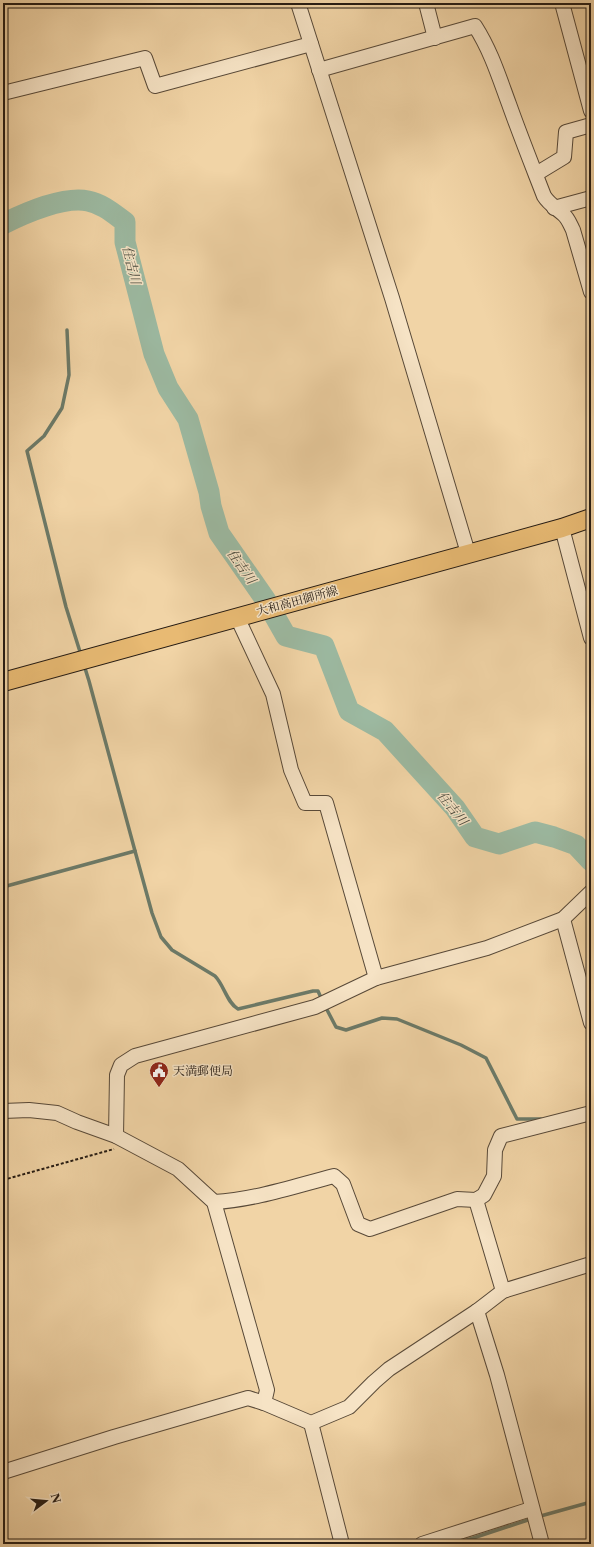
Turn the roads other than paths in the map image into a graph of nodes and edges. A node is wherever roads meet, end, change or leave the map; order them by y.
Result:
1 (298, 3) edge
2 (426, 3) edge
3 (562, 3) edge
4 (435, 38) junction
5 (311, 44) junction
6 (319, 70) junction
7 (3, 93) edge
8 (591, 111) edge
9 (591, 125) edge
10 (536, 174) junction
11 (591, 198) edge
12 (554, 208) junction
13 (591, 292) edge
14 (591, 518) edge
15 (562, 528) junction
16 (468, 553) junction
17 (237, 617) junction
18 (591, 638) edge
19 (3, 682) edge
20 (591, 892) edge
21 (563, 919) junction
22 (376, 978) junction
23 (591, 1024) edge
24 (3, 1111) edge
25 (591, 1113) edge
26 (116, 1136) junction
27 (476, 1200) junction
28 (214, 1202) junction
29 (591, 1264) edge
30 (503, 1291) junction
31 (477, 1311) junction
32 (264, 1403) junction
33 (311, 1423) junction
34 (3, 1472) edge
35 (533, 1515) junction
36 (342, 1544) edge
37 (422, 1544) edge
38 (542, 1544) edge

1 - 5 street
2 - 4 street
3 - 8 street
4 - 6 street
4 - 10 street
5 - 6 street
5 - 7 street
6 - 16 street
9 - 10 street
10 - 12 street
11 - 12 street
12 - 13 street
14 - 15 main road, 大和高田御所線
15 - 16 main road, 大和高田御所線
15 - 18 street
16 - 17 main road, 大和高田御所線
17 - 19 main road, 大和高田御所線
17 - 22 street
20 - 21 street
21 - 22 street
21 - 23 street
22 - 26 street
24 - 26 street
25 - 27 street
26 - 28 street
27 - 28 street
27 - 30 street
28 - 32 street
29 - 30 street
30 - 31 street
31 - 33 street
31 - 35 street
32 - 33 street
32 - 34 street
33 - 36 street
35 - 37 street
35 - 38 street

